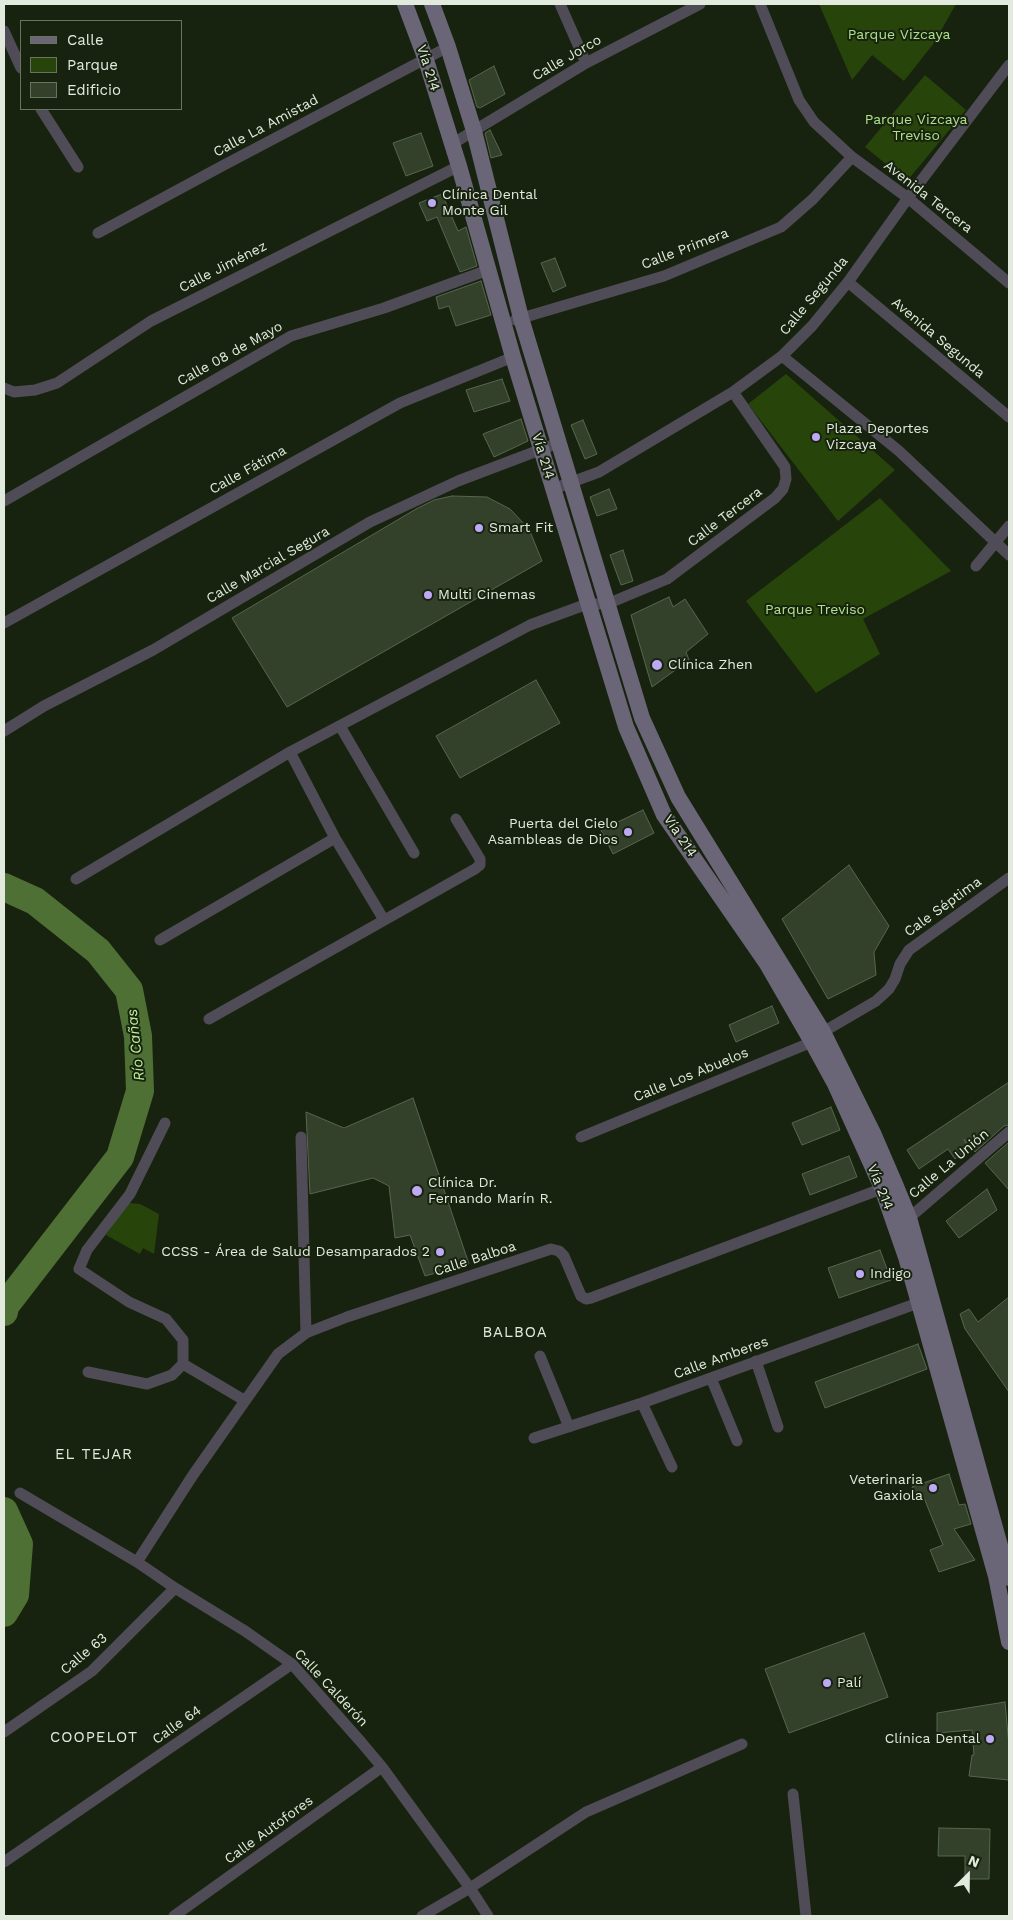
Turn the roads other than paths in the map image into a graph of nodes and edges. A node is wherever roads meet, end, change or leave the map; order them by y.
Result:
1 (405, 4) edge
2 (432, 4) edge
3 (560, 4) edge
4 (700, 4) edge
5 (760, 4) edge
6 (685, 7) edge
7 (4, 31) edge
8 (448, 47) junction
9 (426, 60) junction
10 (586, 63) junction
11 (1009, 65) edge
12 (20, 66) edge
13 (42, 110) edge
14 (474, 131) junction
15 (452, 144) junction
16 (852, 157) junction
17 (459, 166) junction
18 (78, 167) dead end
19 (908, 198) junction
20 (98, 233) dead end
21 (488, 270) junction
22 (848, 282) junction
23 (1009, 283) edge
24 (521, 318) junction
25 (504, 325) junction
26 (782, 356) junction
27 (514, 357) junction
28 (4, 388) edge
29 (733, 392) junction
30 (1009, 417) edge
31 (558, 443) junction
32 (541, 449) junction
33 (571, 483) junction
34 (553, 490) junction
35 (4, 500) edge
36 (1009, 526) edge
37 (997, 542) junction
38 (1009, 555) edge
39 (976, 566) dead end
40 (587, 604) junction
41 (607, 604) junction
42 (4, 623) edge
43 (340, 726) junction
44 (4, 732) edge
45 (290, 752) junction
46 (456, 819) dead end
47 (335, 838) junction
48 (414, 853) dead end
49 (1009, 878) edge
50 (76, 879) dead end
51 (384, 920) junction
52 (160, 940) dead end
53 (209, 1019) dead end
54 (817, 1037) junction
55 (165, 1123) dead end
56 (1009, 1132) edge
57 (301, 1137) dead end
58 (581, 1137) dead end
59 (889, 1186) junction
60 (909, 1218) junction
61 (918, 1302) junction
62 (306, 1333) junction
63 (540, 1356) dead end
64 (756, 1361) junction
65 (182, 1364) junction
66 (88, 1372) dead end
67 (711, 1378) junction
68 (244, 1400) junction
69 (642, 1403) junction
70 (569, 1427) junction
71 (778, 1427) dead end
72 (534, 1438) dead end
73 (737, 1442) dead end
74 (672, 1467) dead end
75 (20, 1493) dead end
76 (137, 1562) junction
77 (1009, 1578) edge
78 (175, 1588) junction
79 (1009, 1642) edge
80 (292, 1664) junction
81 (4, 1732) edge
82 (742, 1744) dead end
83 (382, 1767) junction
84 (793, 1794) dead end
85 (4, 1862) edge
86 (470, 1888) junction
87 (174, 1916) edge
88 (422, 1916) edge
89 (488, 1916) edge
90 (806, 1916) edge

1 - 9 main road, Vía 214
2 - 8 main road, Vía 214
3 - 10 street
4 - 6 street, Calle Jorco
5 - 16 street, Avenida Tercera
6 - 10 street, Calle Jorco
7 - 12 street
8 - 9 street, Calle La Amistad
8 - 14 main road, Vía 214
9 - 15 main road, Vía 214
9 - 20 street, Calle La Amistad
10 - 14 street, Calle Jorco
11 - 19 street, Calle Segunda
13 - 18 street
14 - 15 street, Calle Jorco
14 - 24 main road, Vía 214
15 - 17 main road, Vía 214
16 - 19 street, Avenida Tercera
16 - 24 street, Calle Primera
17 - 21 main road, Vía 214
17 - 28 street, Calle Jiménez
19 - 22 street, Calle Segunda
19 - 23 street, Avenida Tercera
21 - 25 main road, Vía 214
21 - 35 street, Calle 08 de Mayo
22 - 26 street, Calle Segunda
22 - 30 street, Avenida Segunda
24 - 25 street, Calle Primera
24 - 31 main road, Vía 214
25 - 27 main road, Vía 214
26 - 29 street, Calle Segunda
26 - 37 street
27 - 32 main road, Vía 214
27 - 42 street, Calle Fátima
29 - 33 street, Calle Segunda
29 - 41 street, Calle Tercera
31 - 32 street, Calle Marcial Segura
31 - 33 main road, Vía 214
32 - 34 main road, Vía 214
32 - 44 street, Calle Marcial Segura
33 - 34 street, Calle Segunda
33 - 41 main road, Vía 214
34 - 40 main road, Vía 214
36 - 37 street
37 - 38 street
37 - 39 street
40 - 41 street
40 - 43 street
40 - 54 main road, Vía 214
41 - 54 main road, Vía 214
43 - 45 street
43 - 48 street
45 - 47 street
45 - 50 street
46 - 51 street
47 - 51 street
47 - 52 street
49 - 54 street, Cale Séptima
51 - 53 street
54 - 58 street, Calle Los Abuelos
54 - 59 main road, Vía 214
55 - 65 street
56 - 60 street, Calle La Unión
57 - 62 street
59 - 60 main road, Vía 214
59 - 61 main road, Vía 214
59 - 62 street, Calle Balboa
60 - 77 main road, Vía 214
61 - 64 street, Calle Amberes
61 - 79 main road, Vía 214
62 - 68 street, Calle Balboa
63 - 70 street
64 - 67 street, Calle Amberes
64 - 71 street
65 - 66 street
65 - 68 street
67 - 69 street, Calle Amberes
67 - 73 street
68 - 76 street, Calle Balboa
69 - 70 street, Calle Amberes
69 - 74 street
70 - 72 street, Calle Amberes
75 - 76 street, Calle Calderón
76 - 78 street, Calle Calderón
78 - 80 street, Calle Calderón
78 - 81 street, Calle 63
80 - 83 street, Calle Calderón
80 - 85 street, Calle 64
82 - 86 street
83 - 86 street, Calle Calderón
83 - 87 street, Calle Autofores
84 - 90 street
86 - 88 street
86 - 89 street, Calle Calderón

